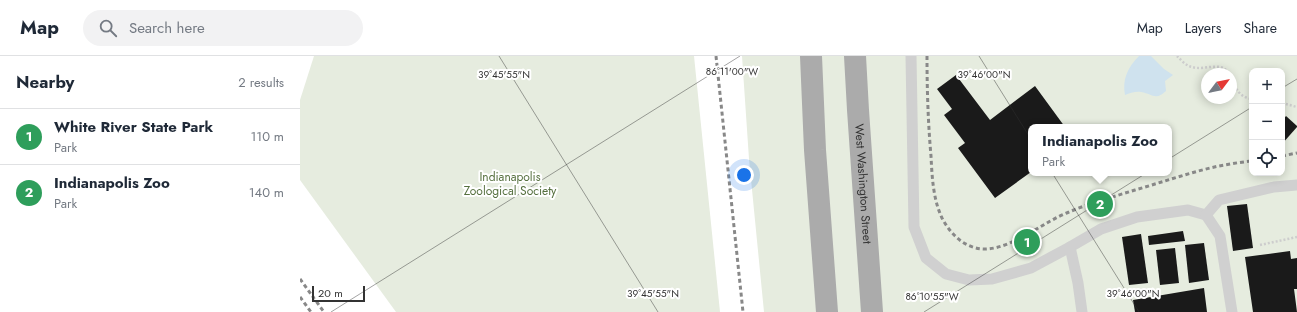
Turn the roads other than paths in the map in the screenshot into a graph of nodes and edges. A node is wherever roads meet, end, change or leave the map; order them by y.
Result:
1 (811, 56) edge
2 (855, 56) edge
3 (911, 56) edge
4 (1297, 185) edge
5 (1206, 215) junction
6 (1070, 247) junction
7 (827, 312) edge
8 (872, 312) edge
9 (1082, 312) edge
10 (1232, 312) edge

1 - 7 main road
2 - 8 main road, West Washington Street
3 - 6 lane
4 - 5 lane
5 - 6 lane
5 - 10 lane
6 - 9 lane

